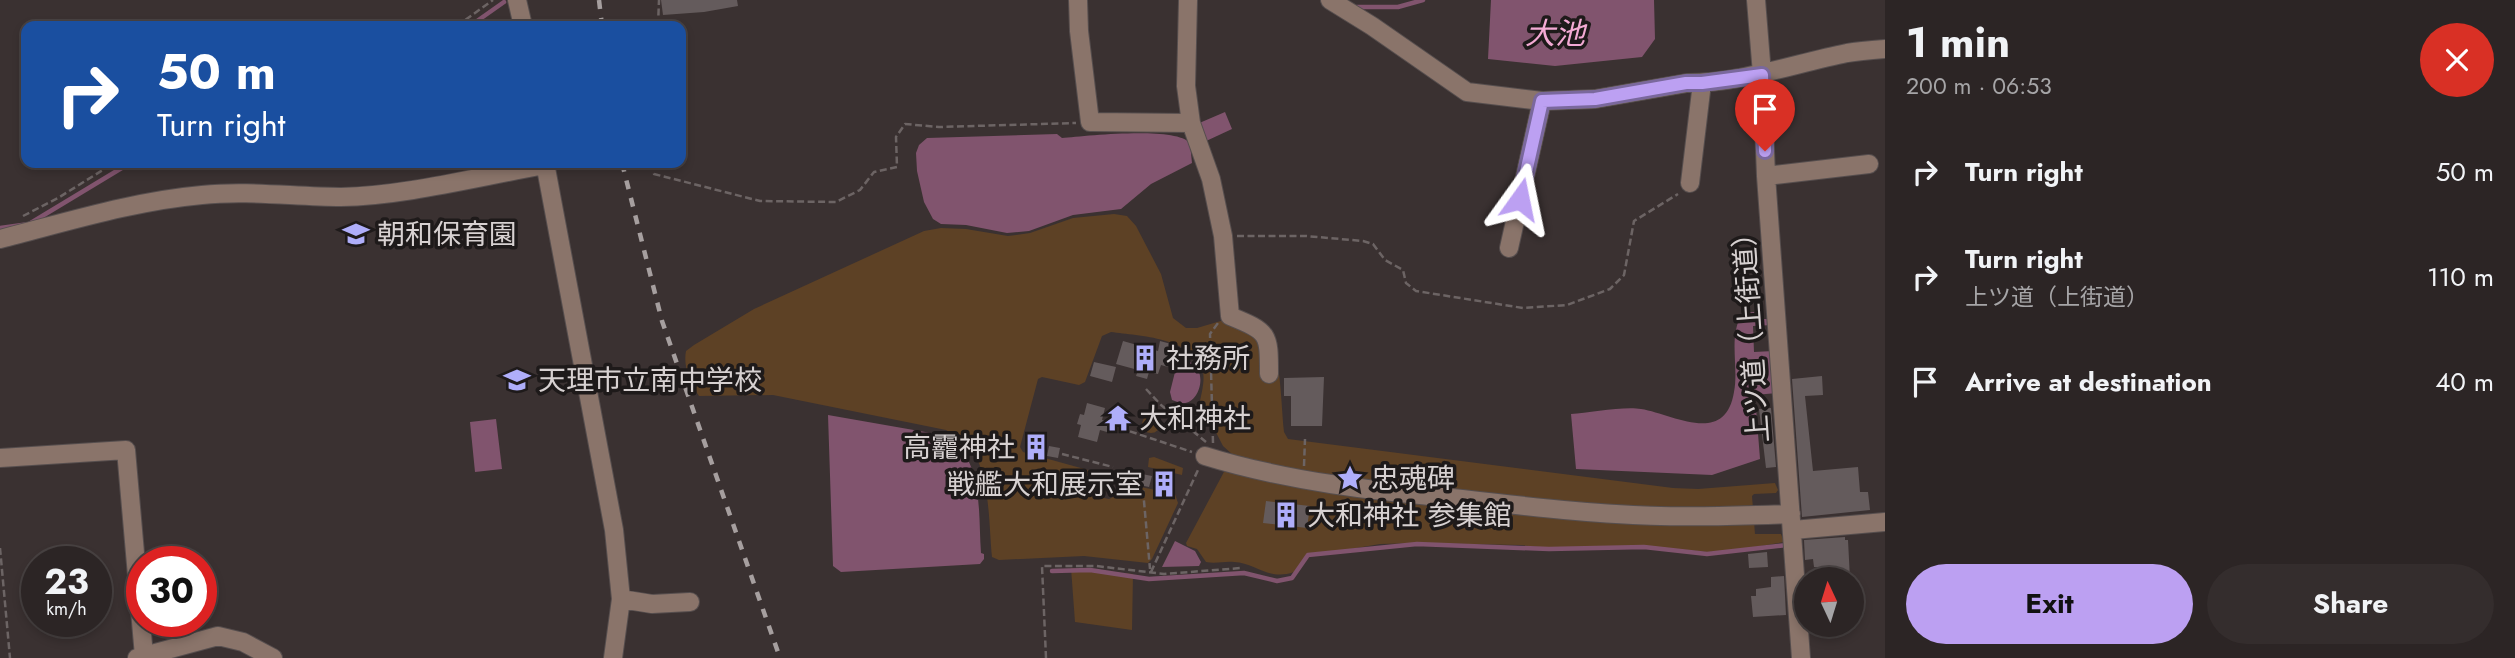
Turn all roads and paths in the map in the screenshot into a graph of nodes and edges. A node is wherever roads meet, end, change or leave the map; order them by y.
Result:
1 (493, 0) edge
2 (517, 0) edge
3 (659, 0) edge
4 (1078, 0) edge
5 (1188, 0) edge
6 (1330, 0) edge
7 (1756, 0) edge
8 (464, 21) edge
9 (522, 21) edge
10 (658, 21) edge
11 (1885, 49) edge
12 (1762, 75) junction
13 (1702, 83) junction
14 (1542, 101) junction
15 (1090, 122) junction
16 (1191, 123) junction
17 (1869, 164) dead end
18 (106, 168) edge
19 (525, 168) edge
20 (546, 168) edge
21 (654, 168) edge
22 (1766, 176) junction
23 (1690, 183) joint
24 (18, 219) dead end
25 (1223, 236) junction
26 (0, 239) edge
27 (1509, 248) dead end
28 (1230, 317) junction
29 (1269, 374) dead end
30 (1146, 389) dead end
31 (1120, 428) dead end
32 (1304, 439) dead end
33 (1062, 454) dead end
34 (1205, 456) junction
35 (0, 458) edge
36 (1114, 467) dead end
37 (1304, 480) junction
38 (1143, 489) dead end
39 (1792, 522) junction
40 (1885, 522) edge
41 (0, 548) edge
42 (1241, 568) dead end
43 (1151, 572) junction
44 (621, 598) junction
45 (690, 602) dead end
46 (141, 657) edge
47 (10, 658) edge
48 (273, 658) edge
49 (613, 658) edge
50 (1046, 658) edge
51 (1801, 658) edge

1 - 8 path
2 - 9 street
3 - 10 path
4 - 15 street
5 - 16 street
6 - 14 street
7 - 12 street, 上ツ道（上街道）
11 - 12 street
12 - 13 street
12 - 22 street, 上ツ道（上街道）
13 - 14 street
13 - 23 street
14 - 27 street
15 - 16 street
15 - 21 path
16 - 25 street
17 - 22 street
18 - 24 path
19 - 26 street
20 - 44 street
22 - 39 street, 上ツ道（上街道）
23 - 25 path
25 - 28 street
28 - 29 street
28 - 30 path
31 - 34 path
32 - 37 path
33 - 36 path
34 - 37 street
34 - 43 path
35 - 46 street
37 - 39 street
38 - 43 path
39 - 40 street
39 - 51 street, 上ツ道（上街道）
41 - 47 path
42 - 43 path
43 - 50 path
44 - 45 street
44 - 49 street
46 - 48 street

